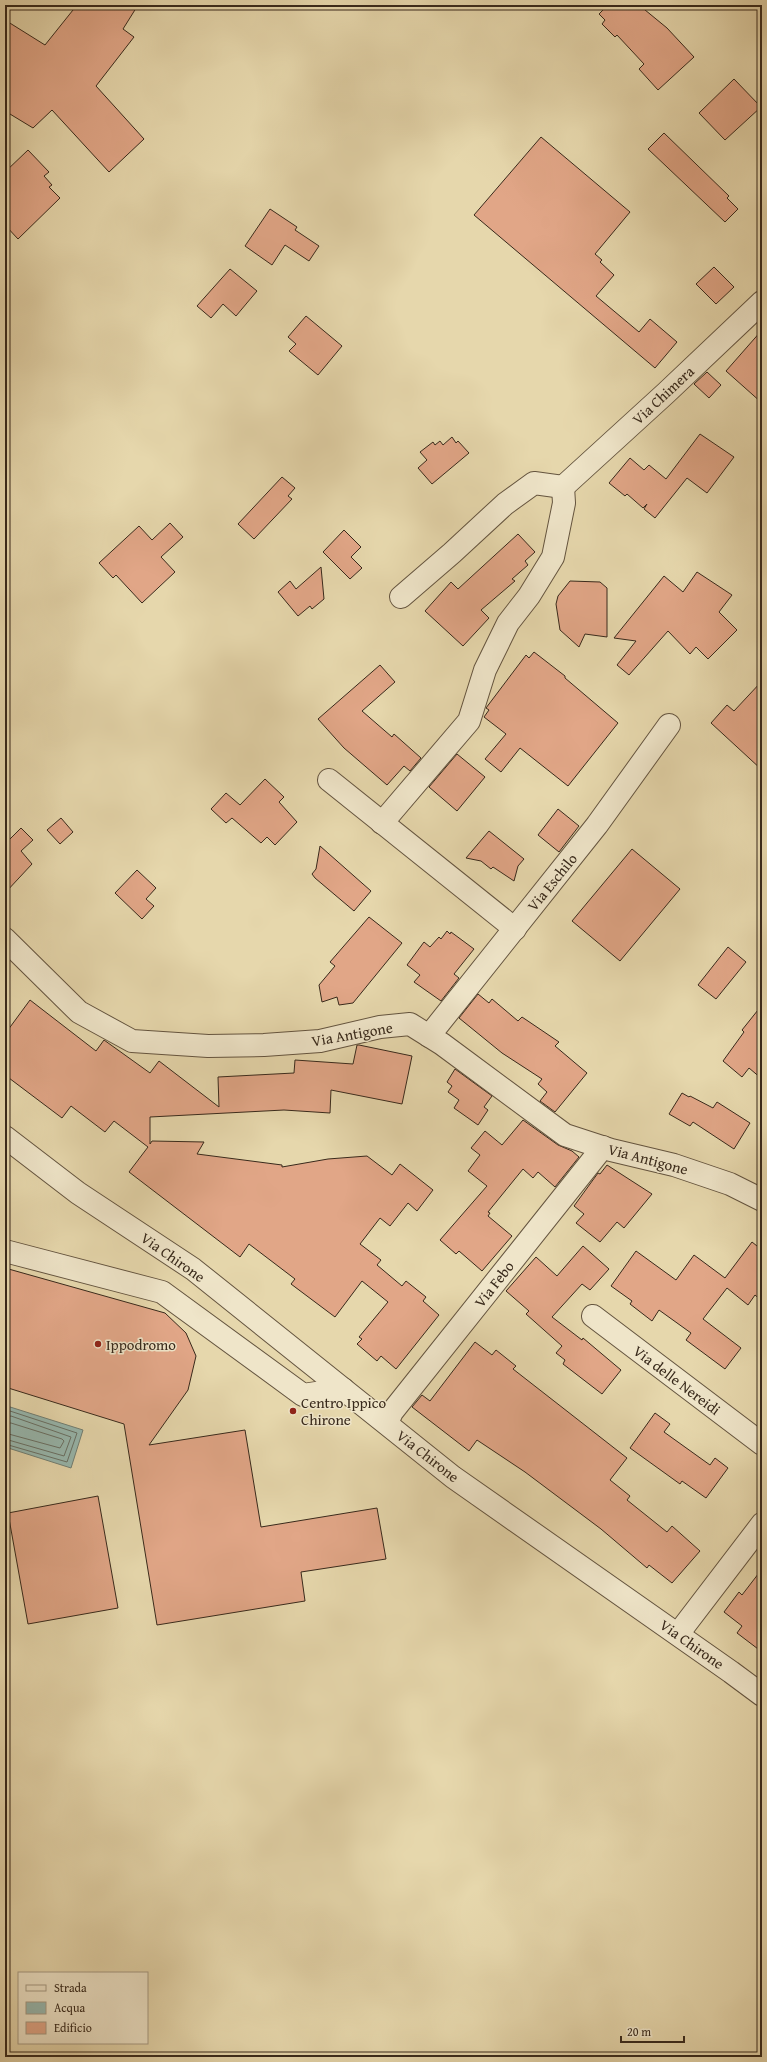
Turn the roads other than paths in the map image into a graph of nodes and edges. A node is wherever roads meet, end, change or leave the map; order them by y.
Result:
1 (762, 302) edge
2 (563, 487) junction
3 (401, 597) dead end
4 (669, 725) dead end
5 (329, 780) dead end
6 (382, 823) junction
7 (515, 929) junction
8 (5, 939) edge
9 (429, 1036) junction
10 (5, 1137) edge
11 (603, 1147) junction
12 (762, 1200) edge
13 (5, 1251) edge
14 (593, 1316) dead end
15 (343, 1389) junction
16 (387, 1423) junction
17 (762, 1444) edge
18 (762, 1524) edge
19 (678, 1634) junction
20 (762, 1695) edge

1 - 2 street, Via Chimera
2 - 3 street
2 - 6 street
4 - 7 street, Via Eschilo
5 - 6 street
6 - 7 street
7 - 9 street, Via Eschilo
8 - 9 street, Via Antigone
9 - 11 street, Via Antigone
10 - 15 street, Via Chirone
11 - 12 street, Via Antigone
11 - 16 street, Via Febo
13 - 15 street
14 - 17 street, Via delle Nereidi
15 - 16 street, Via Chirone
16 - 19 street, Via Chirone
18 - 19 street
19 - 20 street, Via Chirone

